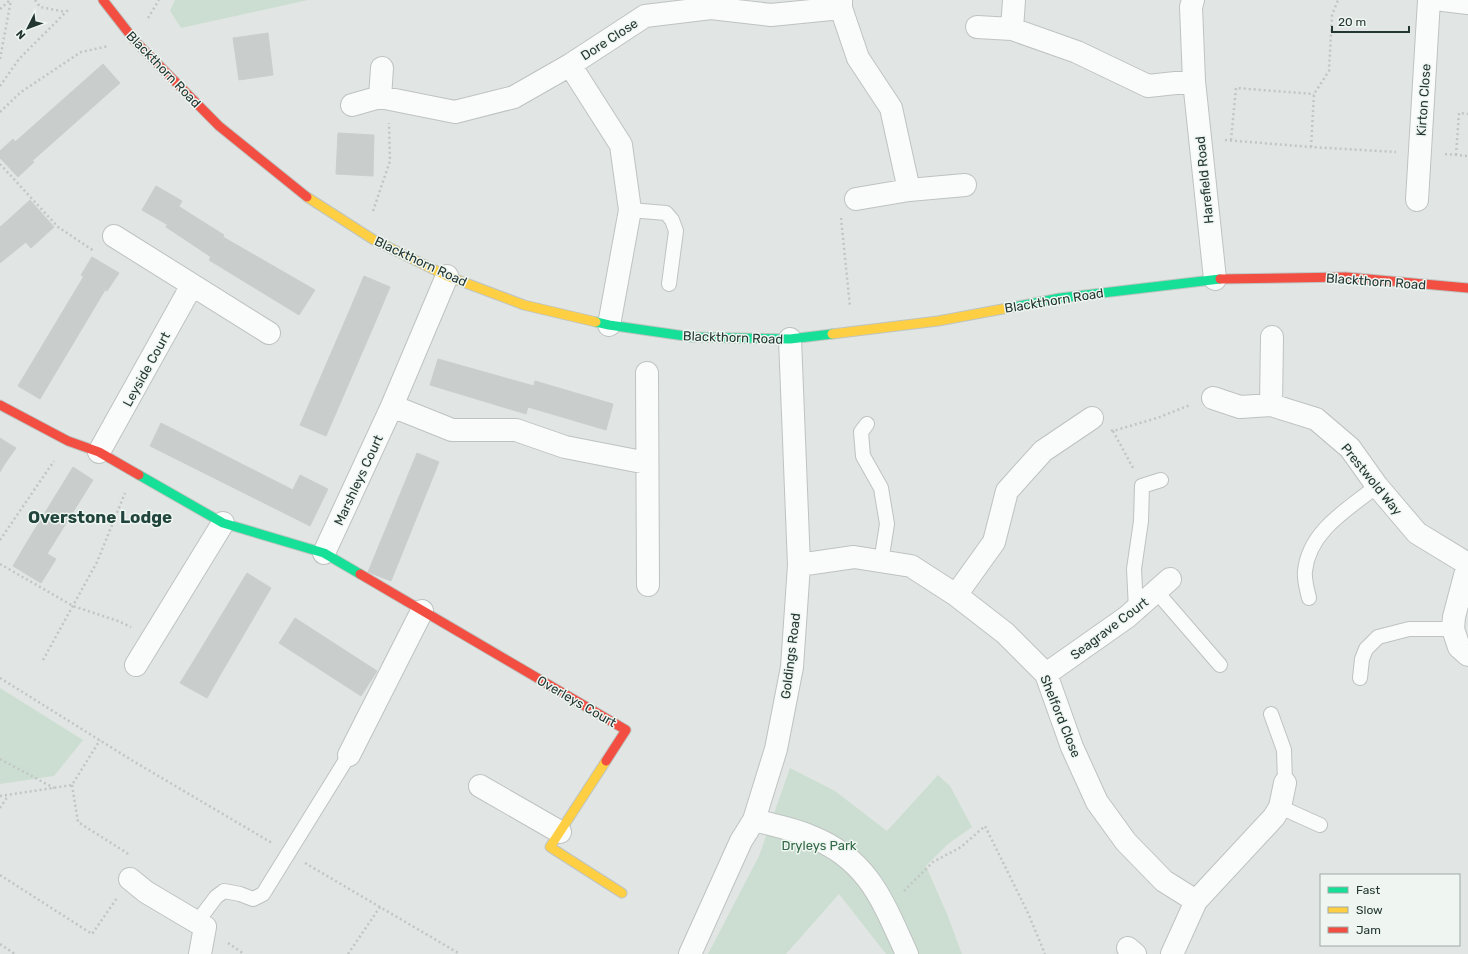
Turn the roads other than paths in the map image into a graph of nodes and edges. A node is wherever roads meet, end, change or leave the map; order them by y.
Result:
1 (103, 0) edge
2 (1014, 0) edge
3 (1193, 0) edge
4 (1429, 0) edge
5 (1443, 0) edge
6 (1468, 3) edge
7 (841, 4) edge
8 (977, 27) dead end
9 (1012, 29) junction
10 (570, 65) junction
11 (382, 68) dead end
12 (1194, 81) junction
13 (385, 98) junction
14 (352, 105) dead end
15 (965, 185) dead end
16 (909, 190) junction
17 (856, 199) road end
18 (1416, 200) dead end
19 (630, 210) junction
20 (114, 236) road end
21 (447, 276) junction
22 (1215, 279) junction
23 (670, 284) dead end
24 (192, 285) junction
25 (1468, 288) edge
26 (609, 325) junction
27 (269, 333) dead end
28 (1272, 338) dead end
29 (790, 339) junction
30 (646, 373) dead end
31 (1213, 398) road end
32 (0, 405) edge
33 (1271, 405) junction
34 (392, 406) junction
35 (1092, 418) road end
36 (866, 424) dead end
37 (99, 452) junction
38 (647, 463) junction
39 (1161, 480) dead end
40 (1377, 486) junction
41 (223, 523) junction
42 (324, 554) junction
43 (881, 562) junction
44 (1468, 564) edge
45 (799, 565) junction
46 (648, 585) dead end
47 (1163, 585) joint
48 (956, 596) junction
49 (1309, 598) dead end
50 (1136, 609) junction
51 (422, 611) junction
52 (1453, 629) junction
53 (1468, 655) edge
54 (136, 665) dead end
55 (1220, 665) dead end
56 (1046, 674) junction
57 (1360, 678) dead end
58 (1271, 714) dead end
59 (349, 755) joint
60 (1285, 782) joint
61 (480, 786) dead end
62 (1280, 807) junction
63 (754, 820) junction
64 (1320, 825) dead end
65 (560, 832) junction
66 (130, 880) road end
67 (622, 893) dead end
68 (1196, 901) junction
69 (197, 922) junction
70 (200, 954) edge
71 (690, 954) edge
72 (906, 954) edge
73 (1172, 954) edge

1 - 21 street, Blackthorn Road
2 - 9 street
3 - 12 street, Harefield Road
4 - 18 street, Kirton Close
5 - 6 street
7 - 10 street, Dore Close
7 - 16 street, Dore Close
8 - 9 street
9 - 12 street
10 - 13 street, Dore Close
10 - 19 street, Dore Close
11 - 13 street
12 - 22 street, Harefield Road
13 - 14 street, Dore Close
15 - 16 street
16 - 17 street
19 - 23 lane
19 - 26 street, Dore Close
20 - 24 street
21 - 26 street, Blackthorn Road
21 - 34 street, Marshleys Court
22 - 25 street, Blackthorn Road
22 - 29 street, Blackthorn Road
24 - 27 street
24 - 37 street, Leyside Court
26 - 29 street, Blackthorn Road
28 - 33 street
29 - 45 street, Goldings Road
30 - 38 street
31 - 33 street, Prestwold Way
32 - 37 street
33 - 40 street, Prestwold Way
34 - 38 street
34 - 42 street, Marshleys Court
35 - 48 street
36 - 43 lane
37 - 41 street
38 - 46 street
39 - 50 lane
40 - 44 street, Prestwold Way
40 - 49 lane
41 - 42 street
41 - 54 street
42 - 51 street, Overleys Court
43 - 45 street, Shelford Close
43 - 48 street, Shelford Close
44 - 52 street
45 - 63 street, Goldings Road
47 - 50 street, Seagrave Court
47 - 55 lane
48 - 56 street, Shelford Close
50 - 56 street, Seagrave Court
51 - 59 street
51 - 65 street, Overleys Court
52 - 53 street
52 - 57 lane
56 - 68 street, Shelford Close
58 - 60 lane
59 - 69 lane
60 - 62 street
61 - 65 street
62 - 64 lane
62 - 68 street
63 - 71 street, Goldings Road
63 - 72 street
65 - 67 street, Overleys Court
66 - 69 street
68 - 73 street
69 - 70 street

